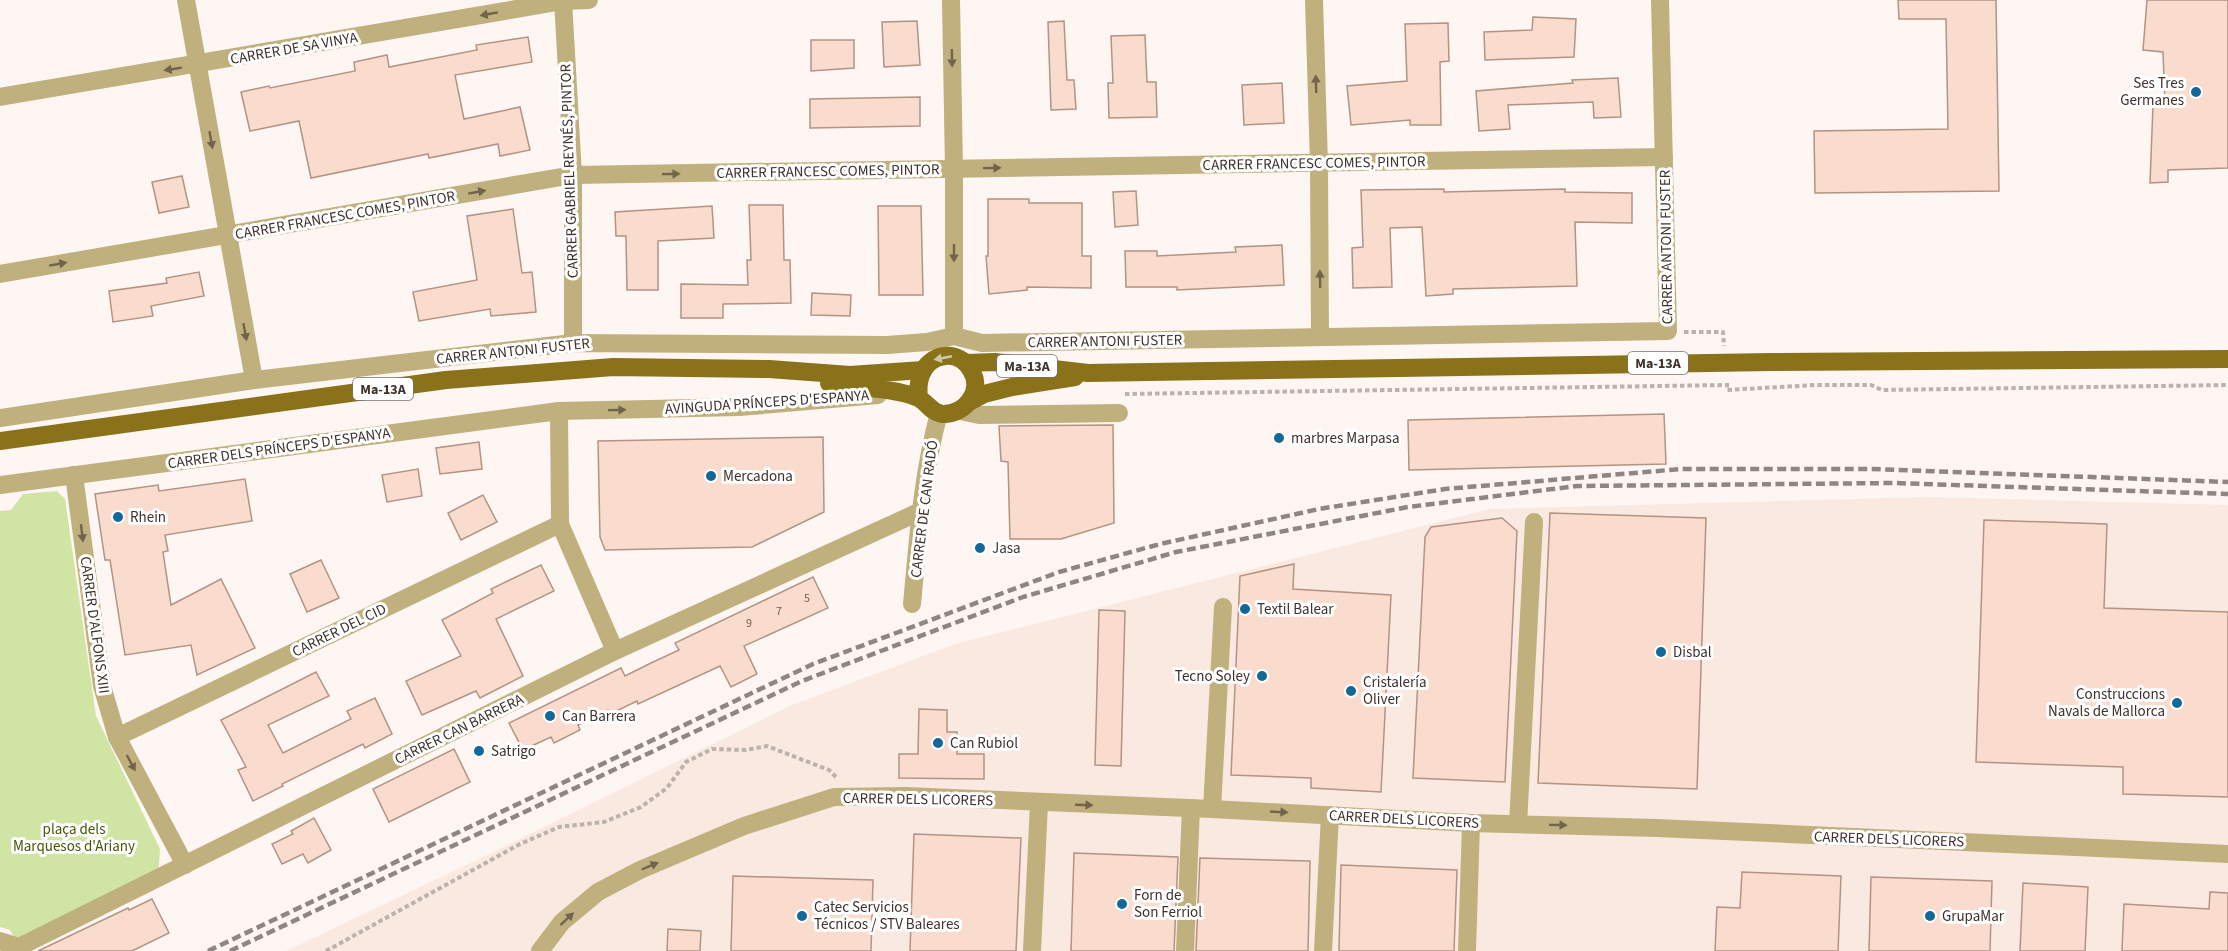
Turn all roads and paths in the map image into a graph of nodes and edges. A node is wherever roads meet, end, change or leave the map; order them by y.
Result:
1 (186, 0) edge
2 (563, 0) edge
3 (589, 0) edge
4 (951, 0) edge
5 (1314, 0) edge
6 (1660, 0) edge
7 (198, 65) junction
8 (0, 97) edge
9 (1664, 157) junction
10 (1318, 164) junction
11 (954, 169) junction
12 (573, 175) junction
13 (228, 235) junction
14 (0, 274) edge
15 (954, 336) junction
16 (1320, 337) junction
17 (573, 343) junction
18 (2228, 359) edge
19 (966, 363) junction
20 (769, 369) junction
21 (923, 370) junction
22 (1088, 374) junction
23 (254, 380) junction
24 (1727, 384) dead end
25 (1121, 394) dead end
26 (911, 396) junction
27 (964, 406) junction
28 (559, 411) junction
29 (939, 413) junction
30 (1119, 413) dead end
31 (0, 418) edge
32 (0, 441) edge
33 (74, 475) junction
34 (0, 485) edge
35 (921, 511) junction
36 (1534, 522) dead end
37 (560, 524) junction
38 (912, 604) dead end
39 (1223, 607) dead end
40 (615, 651) junction
41 (117, 737) junction
42 (849, 797) junction
43 (1040, 803) junction
44 (1191, 808) junction
45 (1212, 809) junction
46 (1330, 815) junction
47 (1471, 823) junction
48 (1518, 824) junction
49 (2228, 854) edge
50 (185, 865) junction
51 (0, 941) edge
52 (326, 951) edge
53 (540, 951) edge
54 (1032, 951) edge
55 (1185, 951) edge
56 (1323, 951) edge
57 (1467, 951) edge

1 - 7 street
2 - 3 street, CARRER DE SA VINYA
2 -> 7 street, CARRER DE SA VINYA
2 - 12 street, CARRER GABRIEL REYNÉS, PINTOR
4 -> 11 street
10 -> 5 street
6 - 9 street, CARRER ANTONI FUSTER
7 -> 8 street, CARRER DE SA VINYA
7 -> 13 street
9 - 10 street, CARRER FRANCESC COMES, PINTOR
9 - 16 street, CARRER ANTONI FUSTER
11 -> 10 street, CARRER FRANCESC COMES, PINTOR
16 -> 10 street
12 -> 11 street, CARRER FRANCESC COMES, PINTOR
11 -> 15 street
13 -> 12 street, CARRER FRANCESC COMES, PINTOR
12 - 17 street, CARRER GABRIEL REYNÉS, PINTOR
14 -> 13 street, CARRER FRANCESC COMES, PINTOR
13 -> 23 street
15 - 16 street, CARRER ANTONI FUSTER
15 - 17 street, CARRER ANTONI FUSTER
17 - 23 street, CARRER ANTONI FUSTER
18 - 22 main road, Ma-13A
19 -> 21 main road, Ma-13A
19 - 22 main road, Ma-13A
19 - 27 main road, Ma-13A
20 - 21 main road, Ma-13A
20 - 26 main road, Ma-13A
20 - 32 main road, Ma-13A
21 - 26 main road
22 - 27 main road, Ma-13A
23 - 31 street, CARRER ANTONI FUSTER
24 - 25 path
28 -> 26 street, AVINGUDA PRÍNCEPS D'ESPANYA
26 - 29 main road
27 - 29 main road, Ma-13A
27 - 30 street
28 - 33 street, CARRER DELS PRÍNCEPS D'ESPANYA
28 - 37 street
29 - 35 street, CARRER DE CAN RADÓ
33 - 34 street, CARRER DELS PRÍNCEPS D'ESPANYA
33 -> 41 street, CARRER D'ALFONS XIII
35 - 38 street, CARRER DE CAN RADÓ
35 - 40 street, CARRER CAN BARRERA
36 - 48 street
37 - 40 street
37 - 41 street, CARRER DEL CID
39 - 45 street
40 - 50 street, CARRER CAN BARRERA
41 -> 50 street, CARRER D'ALFONS XIII
42 - 43 street, CARRER DELS LICORERS
42 - 52 path
53 -> 42 street, CARRER DELS LICORERS
43 -> 44 street, CARRER DELS LICORERS
43 - 54 street
44 - 45 street, CARRER DELS LICORERS
44 - 55 street
45 -> 46 street, CARRER DELS LICORERS
46 - 47 street, CARRER DELS LICORERS
46 - 56 street
47 - 48 street, CARRER DELS LICORERS
47 - 57 street
48 -> 49 street, CARRER DELS LICORERS
50 - 51 street, CARRER CAN BARRERA

